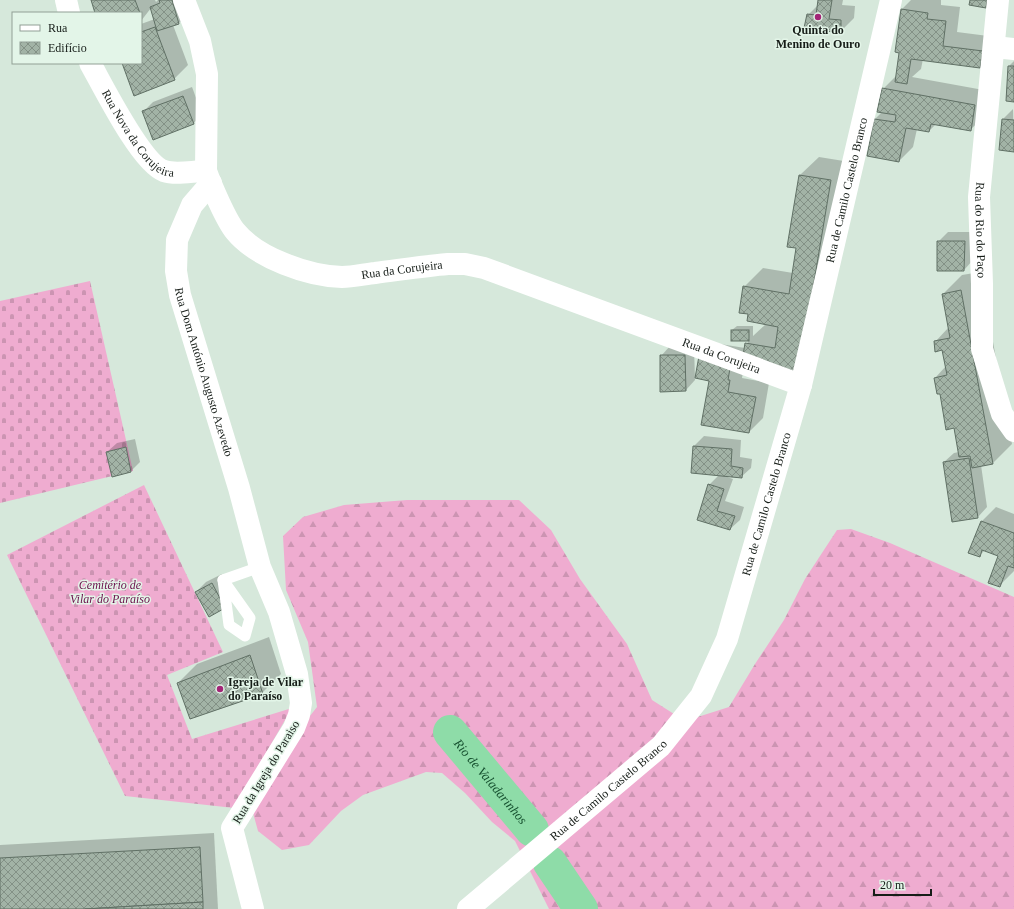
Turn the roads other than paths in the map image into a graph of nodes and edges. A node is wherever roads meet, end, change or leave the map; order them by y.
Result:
1 (66, 0) edge
2 (184, 0) edge
3 (891, 0) edge
4 (998, 0) edge
5 (69, 12) edge
6 (1004, 48) edge
7 (91, 64) edge
8 (209, 177) junction
9 (801, 385) junction
10 (1014, 431) edge
11 (260, 567) junction
12 (224, 580) dead end
13 (253, 909) edge
14 (468, 909) edge

1 - 5 street
2 - 8 street, Rua da Corujeira
3 - 9 street, Rua de Camilo Castelo Branco
4 - 6 street, Rua do Rio do Paço
6 - 10 street, Rua do Rio do Paço
7 - 8 street, Rua Nova da Corujeira
8 - 9 street, Rua da Corujeira
8 - 11 street, Rua Dom António Augusto Azevedo
9 - 14 street, Rua de Camilo Castelo Branco
11 - 12 lane
11 - 13 street, Rua da Igreja do Paraiso

